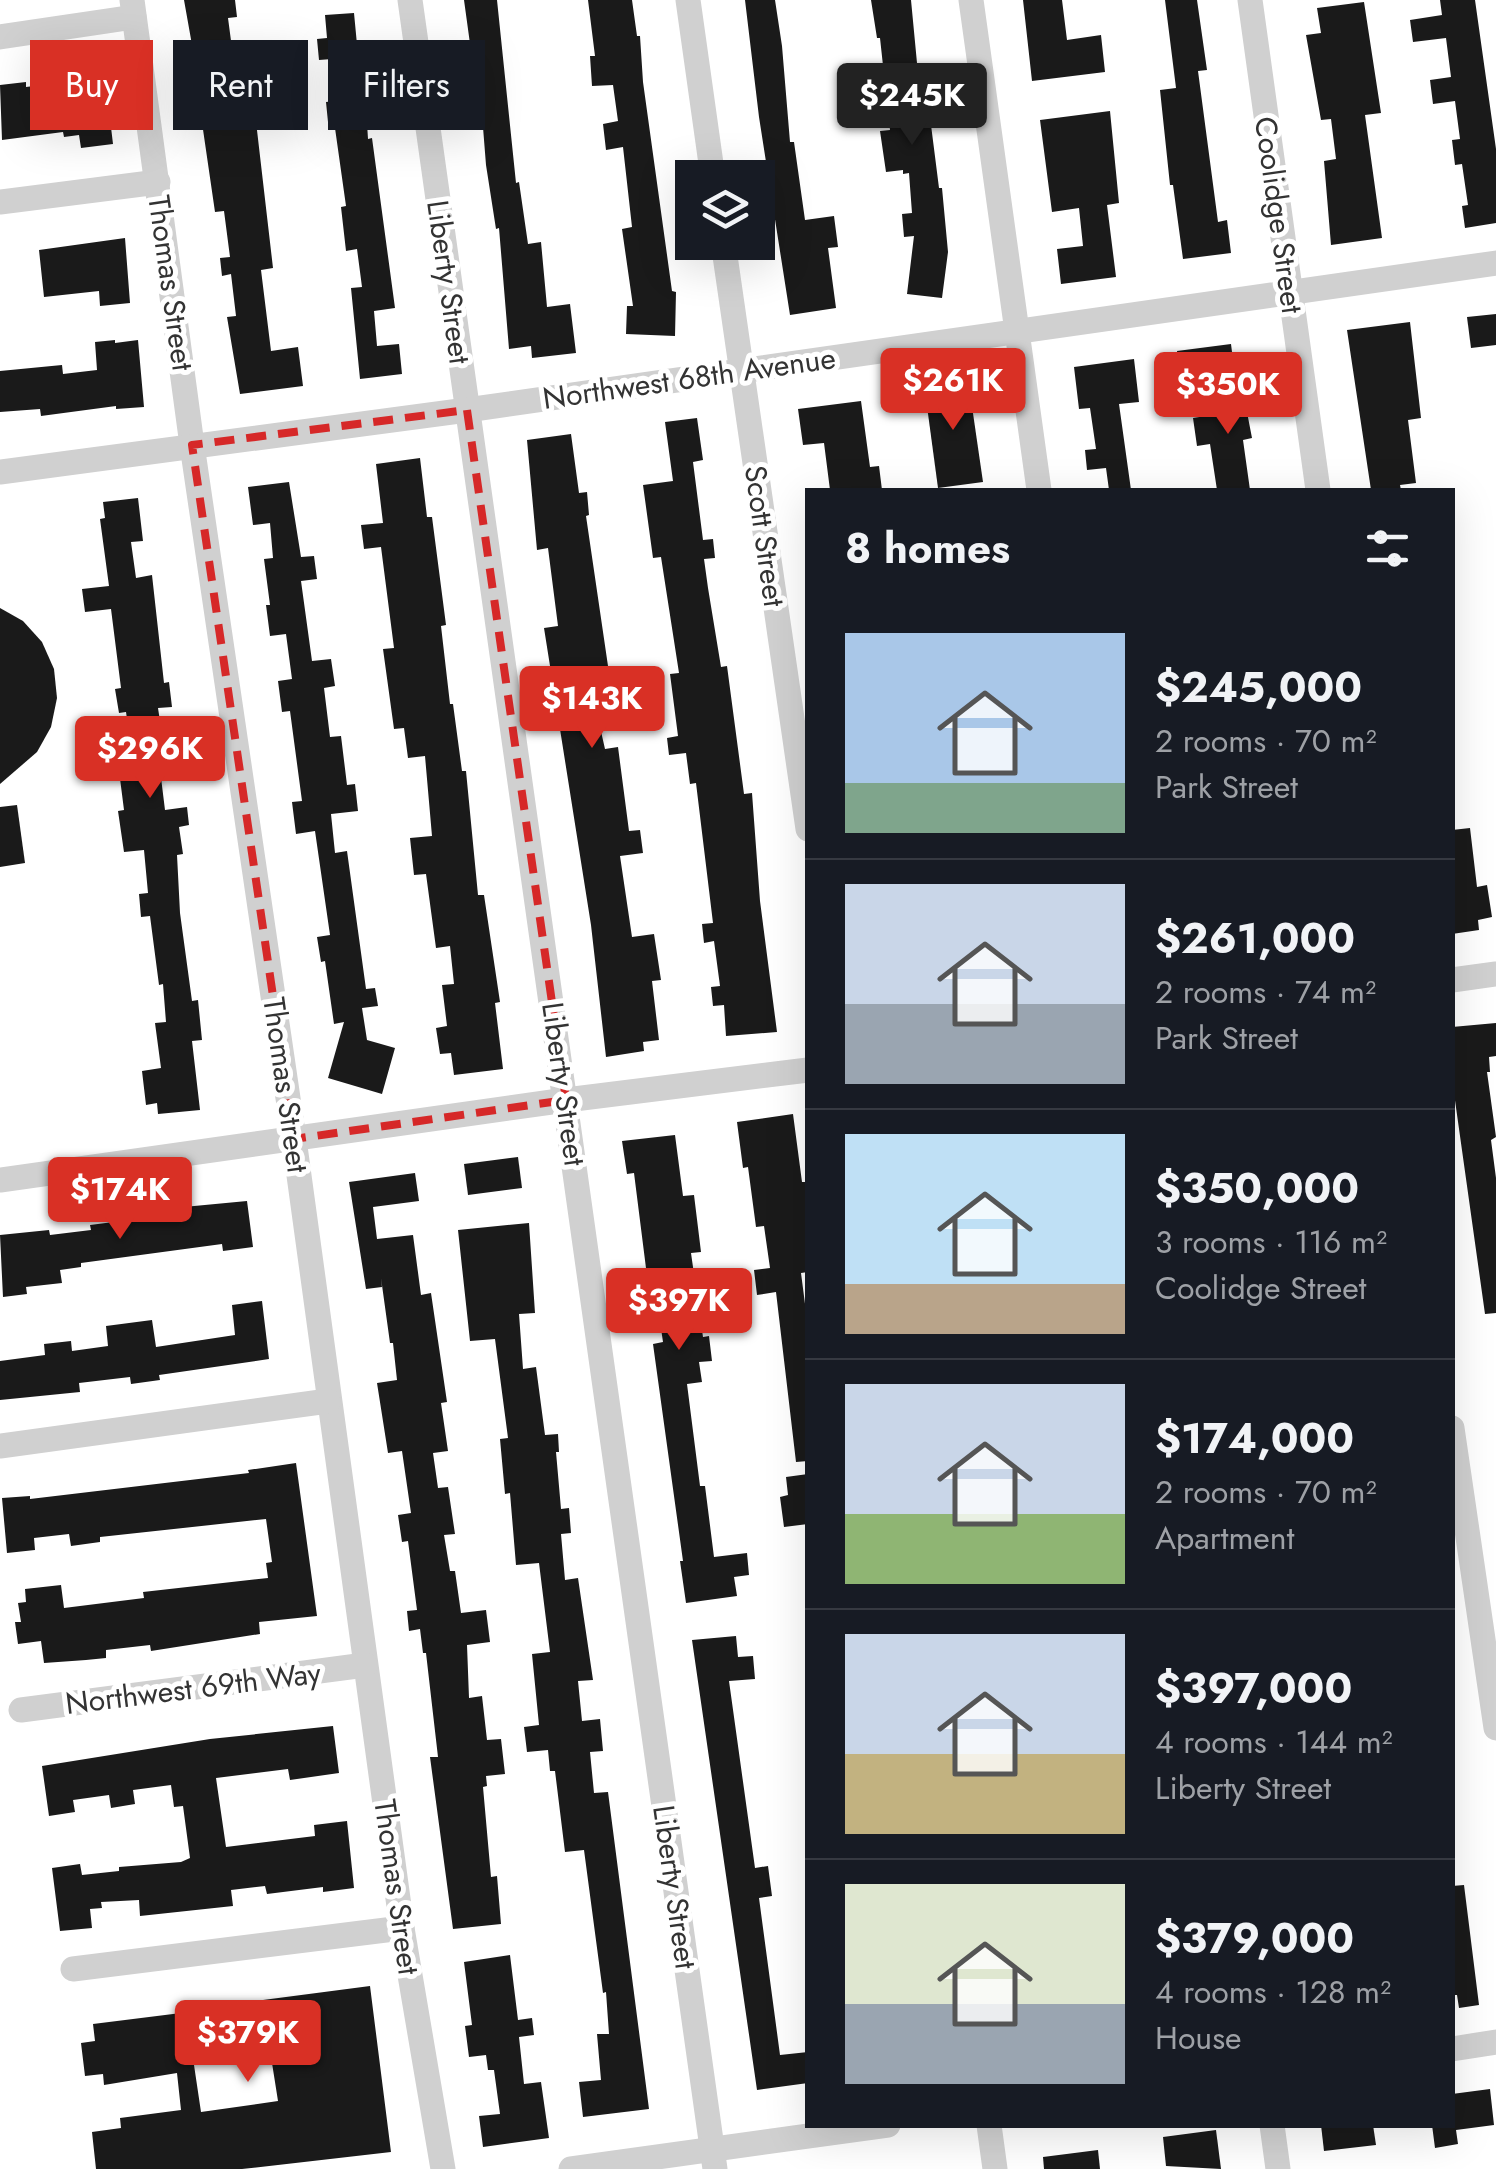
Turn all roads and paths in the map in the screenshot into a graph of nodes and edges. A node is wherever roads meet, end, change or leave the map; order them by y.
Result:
1 (410, 0) edge
2 (688, 0) edge
3 (972, 0) edge
4 (1250, 0) edge
5 (133, 8) edge
6 (0, 37) edge
7 (710, 160) edge
8 (158, 182) junction
9 (0, 202) edge
10 (726, 260) edge
11 (1496, 263) edge
12 (1290, 292) junction
13 (1017, 329) junction
14 (741, 371) junction
15 (467, 410) junction
16 (192, 444) junction
17 (0, 472) edge
18 (1039, 488) edge
19 (1318, 488) edge
20 (805, 809) edge
21 (1496, 974) edge
22 (1455, 980) edge
23 (805, 1070) edge
24 (566, 1100) junction
25 (294, 1139) junction
26 (0, 1180) edge
27 (328, 1400) junction
28 (0, 1446) edge
29 (1455, 1448) edge
30 (366, 1665) junction
31 (20, 1710) dead end
32 (1496, 1728) edge
33 (402, 1928) junction
34 (73, 1969) dead end
35 (1496, 2042) edge
36 (1455, 2048) edge
37 (873, 2128) edge
38 (989, 2128) edge
39 (1272, 2128) edge
40 (714, 2159) edge
41 (443, 2169) edge
42 (570, 2169) edge
43 (995, 2169) edge
44 (1278, 2169) edge

1 - 15 street, Liberty Street
2 - 7 street
3 - 13 street
4 - 12 street, Coolidge Street
5 - 6 street
5 - 8 street, Thomas Street
8 - 9 street
8 - 16 street, Thomas Street
10 - 14 street, Scott Street
11 - 12 street, Northwest 68th Avenue
12 - 13 street, Northwest 68th Avenue
12 - 19 street, Coolidge Street
13 - 14 street, Northwest 68th Avenue
13 - 18 street
14 - 15 street, Northwest 68th Avenue
14 - 20 street, Scott Street
15 - 16 street, Northwest 68th Avenue
15 - 24 street, Liberty Street
16 - 17 street, Northwest 68th Avenue
16 - 25 street, Thomas Street
21 - 22 street
23 - 24 street
24 - 25 street
24 - 40 street, Liberty Street
25 - 26 street
25 - 27 street, Thomas Street
27 - 28 street
27 - 30 street, Thomas Street
29 - 32 street
30 - 31 street, Northwest 69th Way
30 - 33 street, Thomas Street
33 - 34 street
33 - 41 street, Thomas Street
35 - 36 street
37 - 40 street
38 - 43 street
39 - 44 street
40 - 42 street

